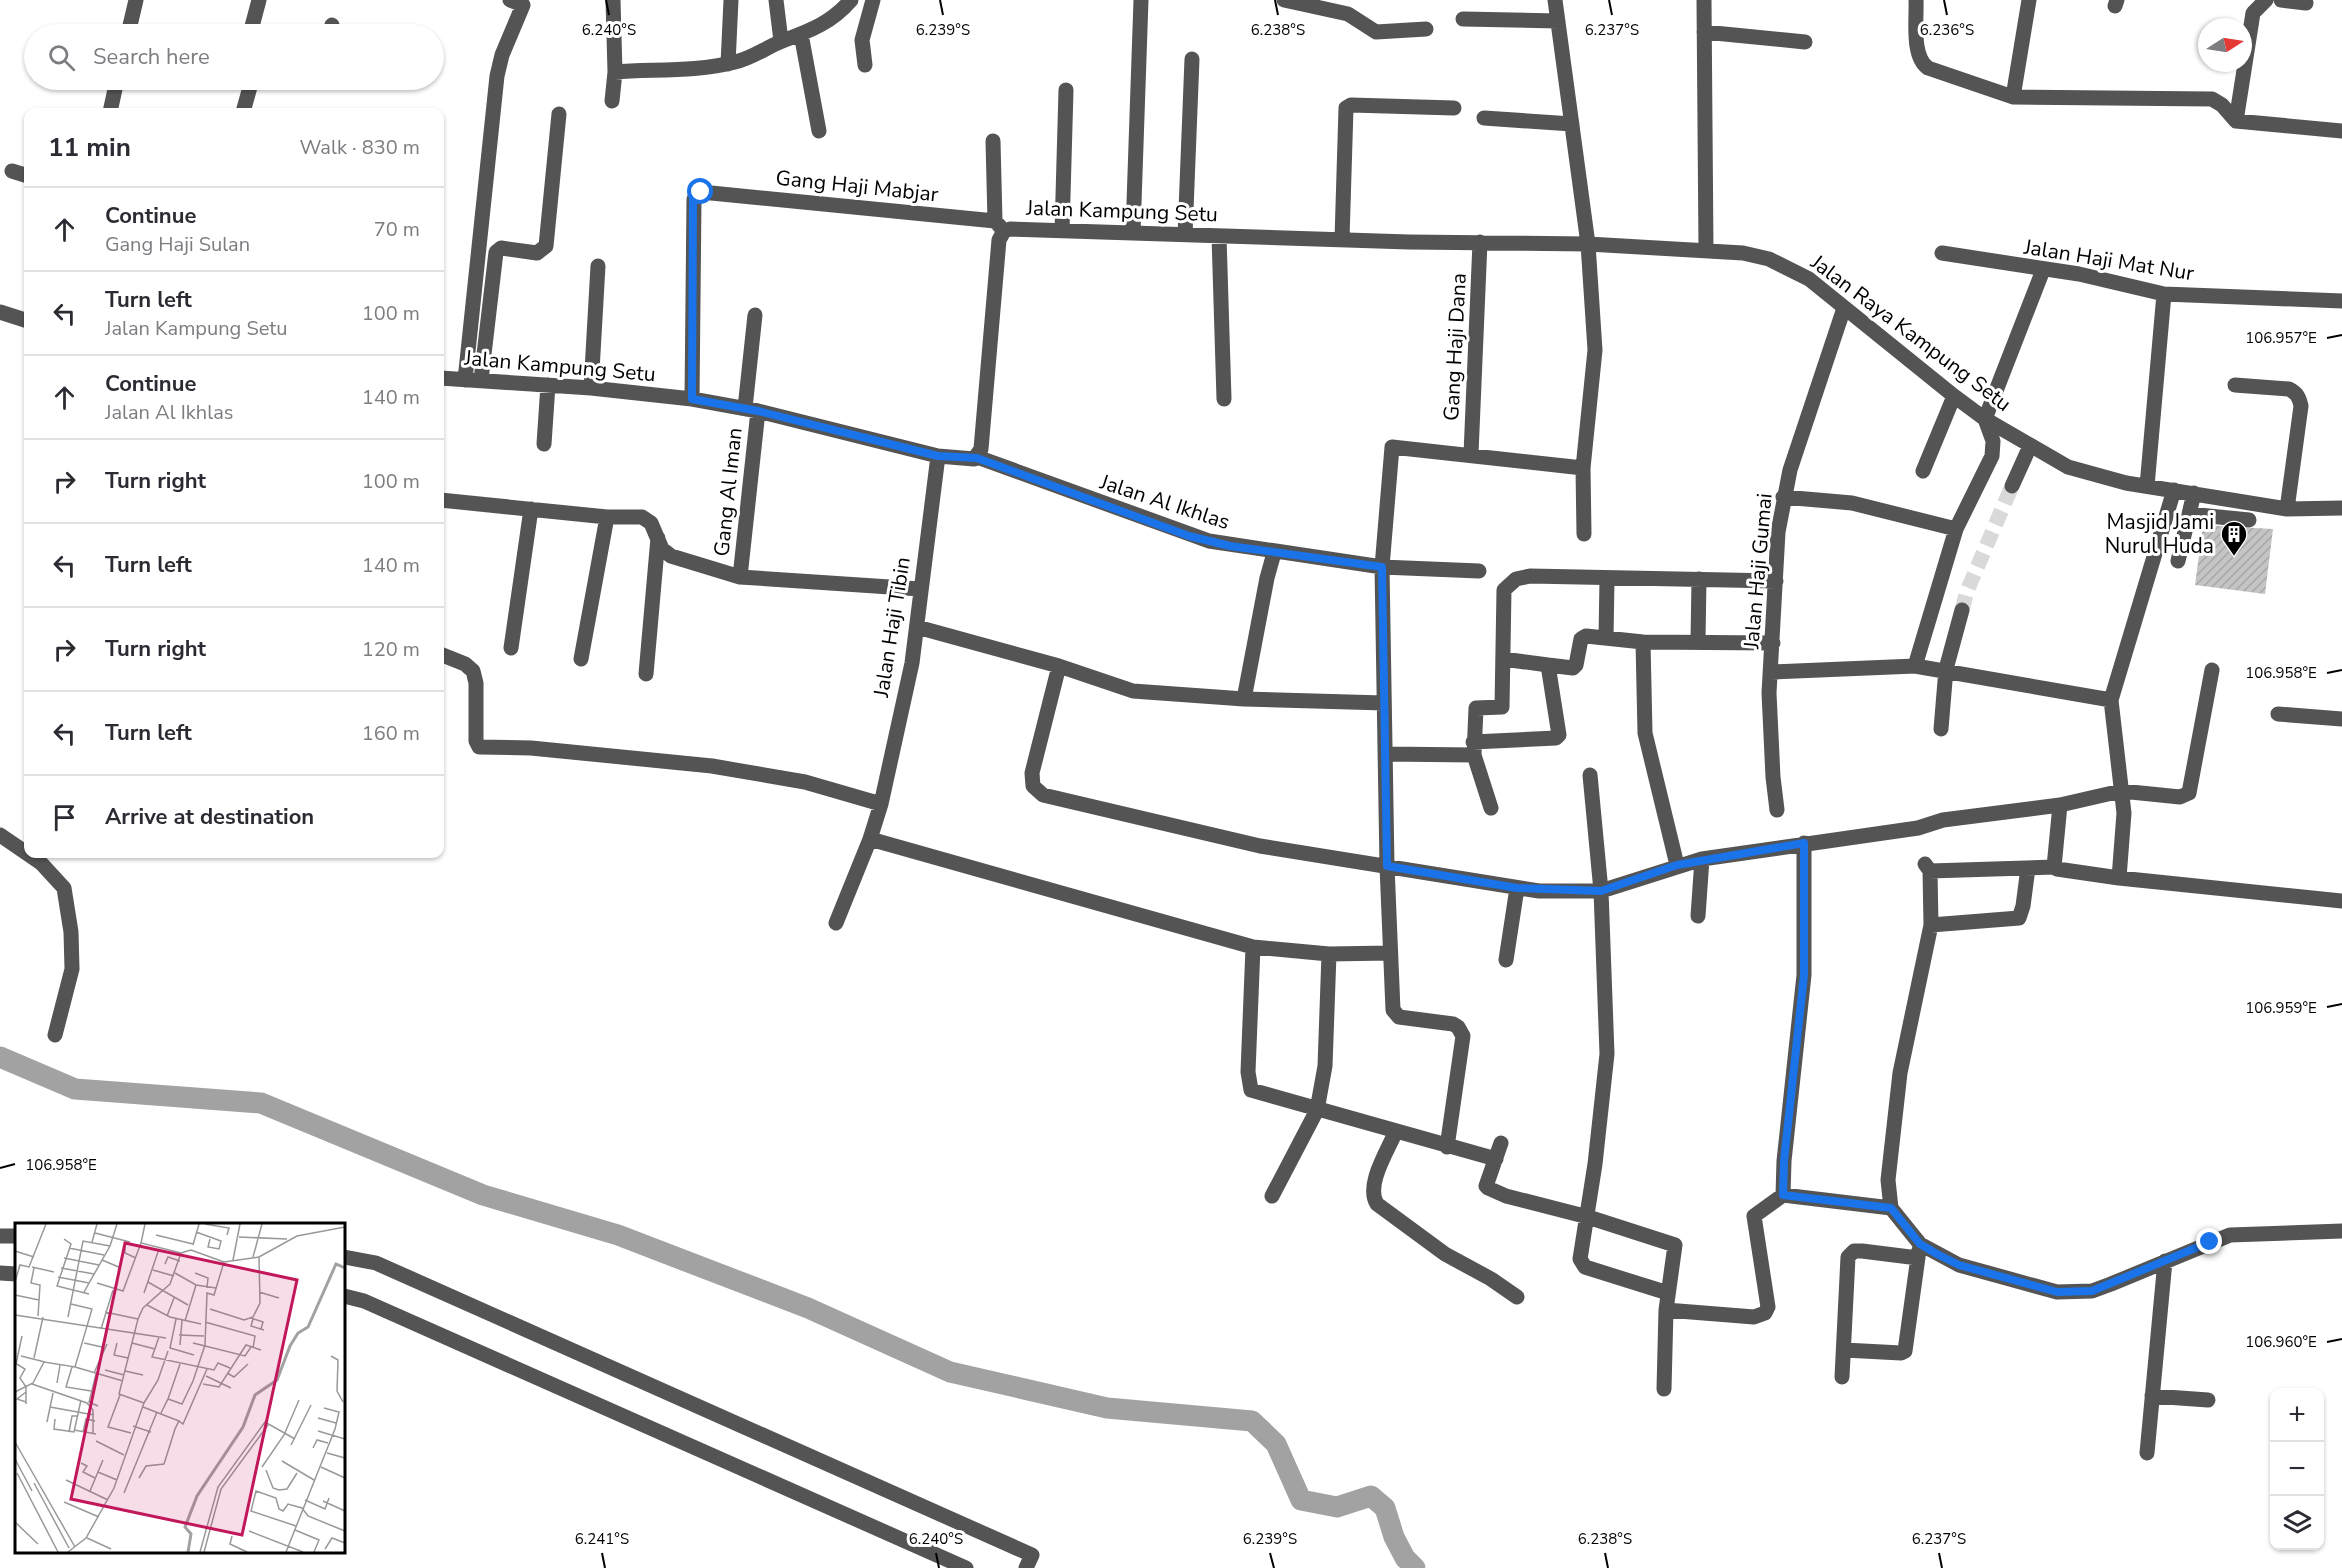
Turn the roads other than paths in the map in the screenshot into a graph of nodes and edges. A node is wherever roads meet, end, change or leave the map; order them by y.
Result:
1 (136, 0) edge
2 (259, 0) edge
3 (614, 0) edge
4 (731, 0) edge
5 (776, 0) edge
6 (851, 0) edge
7 (873, 0) edge
8 (1141, 0) edge
9 (1284, 0) edge
10 (1555, 0) edge
11 (1704, 0) edge
12 (1916, 0) edge
13 (2030, 0) edge
14 (2266, 0) edge
15 (2281, 0) edge
16 (519, 2) edge
17 (2306, 3) dead end
18 (1463, 19) dead end
19 (1558, 21) junction
20 (130, 24) edge
21 (253, 24) edge
22 (1426, 29) dead end
23 (1704, 32) junction
24 (801, 34) junction
25 (781, 41) junction
26 (1805, 42) dead end
27 (1192, 59) dead end
28 (728, 64) junction
29 (865, 65) dead end
30 (615, 72) junction
31 (115, 90) edge
32 (249, 90) edge
33 (1066, 90) dead end
34 (2013, 97) junction
35 (612, 101) dead end
36 (111, 108) edge
37 (244, 108) edge
38 (1454, 108) dead end
39 (559, 114) dead end
40 (1484, 117) dead end
41 (2236, 121) junction
42 (1572, 123) junction
43 (819, 131) dead end
44 (2342, 131) edge
45 (993, 141) dead end
46 (12, 171) dead end
47 (24, 175) edge
48 (999, 226) junction
49 (1062, 231) junction
50 (1133, 232) junction
51 (1185, 234) junction
52 (1219, 236) junction
53 (1342, 239) junction
54 (1480, 242) junction
55 (1588, 244) junction
56 (1706, 250) junction
57 (1942, 253) dead end
58 (597, 266) dead end
59 (2043, 270) junction
60 (2164, 294) junction
61 (2342, 301) edge
62 (1844, 308) junction
63 (0, 312) edge
64 (755, 315) dead end
65 (24, 320) edge
66 (444, 378) edge
67 (465, 380) junction
68 (481, 380) junction
69 (548, 385) junction
70 (2235, 385) dead end
71 (591, 388) junction
72 (1954, 396) junction
73 (692, 399) junction
74 (1224, 399) dead end
75 (752, 410) junction
76 (1985, 419) junction
77 (544, 444) dead end
78 (2030, 446) junction
79 (1471, 454) junction
80 (938, 456) junction
81 (977, 458) junction
82 (1583, 468) junction
83 (1923, 471) dead end
84 (2012, 486) tunnel mouth
85 (2147, 486) junction
86 (2174, 490) junction
87 (2194, 493) junction
88 (1783, 497) junction
89 (444, 500) edge
90 (2342, 508) edge
91 (531, 509) junction
92 (2287, 509) junction
93 (2189, 514) junction
94 (607, 517) junction
95 (2249, 520) dead end
96 (1956, 529) junction
97 (1584, 534) dead end
98 (658, 538) junction
99 (1274, 553) junction
100 (2178, 561) dead end
101 (1382, 567) junction
102 (1479, 571) dead end
103 (740, 577) junction
104 (1607, 579) junction
105 (1699, 579) junction
106 (1776, 581) junction
107 (920, 589) junction
108 (1962, 610) tunnel mouth
109 (917, 627) junction
110 (1606, 638) junction
111 (1698, 641) junction
112 (1643, 642) junction
113 (1773, 643) junction
114 (511, 648) dead end
115 (444, 656) edge
116 (581, 659) dead end
117 (1503, 659) junction
118 (1548, 665) junction
119 (1059, 666) junction
120 (1915, 666) junction
121 (1946, 669) junction
122 (2212, 670) dead end
123 (1771, 672) junction
124 (646, 674) dead end
125 (1244, 699) junction
126 (2111, 700) junction
127 (1384, 703) junction
128 (2278, 714) dead end
129 (2342, 719) edge
130 (1941, 729) dead end
131 (1473, 748) junction
132 (1386, 754) junction
133 (1590, 775) dead end
134 (2121, 791) junction
135 (881, 804) junction
136 (2060, 805) junction
137 (1491, 808) dead end
138 (1777, 810) dead end
139 (0, 835) edge
140 (870, 839) junction
141 (1804, 843) junction
142 (24, 851) edge
143 (34, 858) edge
144 (1702, 859) junction
145 (1677, 865) junction
146 (1387, 866) junction
147 (2054, 867) junction
148 (2028, 868) junction
149 (2119, 879) junction
150 (1517, 888) junction
151 (1601, 891) junction
152 (2342, 901) edge
153 (1698, 916) dead end
154 (836, 923) dead end
155 (1931, 925) junction
156 (1252, 947) junction
157 (1390, 953) junction
158 (1329, 954) junction
159 (1506, 960) dead end
160 (55, 1035) dead end
161 (1317, 1110) junction
162 (1396, 1131) junction
163 (1501, 1143) dead end
164 (1447, 1147) junction
165 (1496, 1159) junction
166 (1783, 1195) junction
167 (1272, 1196) dead end
168 (1891, 1208) junction
169 (1588, 1217) junction
170 (2342, 1231) edge
171 (1919, 1251) junction
172 (345, 1257) edge
173 (2165, 1261) junction
174 (0, 1273) edge
175 (15, 1274) edge
176 (1668, 1293) junction
177 (345, 1296) edge
178 (1516, 1297) dead end
179 (1666, 1310) junction
180 (1844, 1350) junction
181 (1842, 1377) dead end
182 (1664, 1389) dead end
183 (2152, 1396) junction
184 (2208, 1400) dead end
185 (2147, 1453) dead end
186 (1029, 1561) edge
187 (966, 1568) edge

1 - 20 street
2 - 21 street
3 - 30 street
4 - 28 street
5 - 25 street
6 - 24 street
7 - 29 street
8 - 50 street
9 - 22 street
10 - 19 street
11 - 23 street
12 - 34 street
13 - 34 street
14 - 41 street
15 - 17 street
16 - 67 street
18 - 19 street
19 - 42 street
23 - 26 street
23 - 56 street
24 - 25 street
24 - 43 street
25 - 28 street
27 - 51 street
28 - 30 street
30 - 35 street
31 - 36 street
32 - 37 street
33 - 49 street
34 - 41 street
38 - 53 street
39 - 68 street
40 - 42 street
41 - 44 street
42 - 55 street
45 - 48 street
46 - 47 street
48 - 49 street, Jalan Kampung Setu
48 - 73 street, Gang Haji Mabjar
48 - 81 street, Jalan Kampung Setu
49 - 50 street, Jalan Kampung Setu
50 - 51 street, Jalan Kampung Setu
51 - 52 street, Jalan Kampung Setu
52 - 53 street, Jalan Kampung Setu
52 - 74 street
53 - 54 street, Jalan Kampung Setu
54 - 55 street, Jalan Kampung Setu
54 - 79 street, Gang Haji Dana
55 - 56 street, Jalan Raya Kampung Setu
55 - 82 street
56 - 62 street, Jalan Raya Kampung Setu
57 - 59 street, Jalan Haji Mat Nur
58 - 71 street
59 - 60 street, Jalan Haji Mat Nur
59 - 76 street
60 - 61 street, Jalan Haji Mat Nur
60 - 85 street
62 - 72 street, Jalan Raya Kampung Setu
62 - 88 street, Jalan Haji Gumai
63 - 65 street
64 - 75 street, Gang Al Iman
66 - 67 street, Jalan Kampung Setu
67 - 68 street, Jalan Kampung Setu
68 - 69 street, Jalan Kampung Setu
69 - 71 street, Jalan Kampung Setu
69 - 77 street
70 - 92 street
71 - 73 street, Jalan Kampung Setu
72 - 76 street, Jalan Raya Kampung Setu
72 - 83 street
73 - 75 street, Jalan Kampung Setu
75 - 80 street, Jalan Kampung Setu
75 - 103 street, Gang Al Iman
76 - 78 street, Jalan Raya Kampung Setu
76 - 96 street
78 - 84 street
78 - 85 street, Jalan Raya Kampung Setu
79 - 82 street
79 - 101 street
80 - 81 street, Jalan Kampung Setu
80 - 107 street, Jalan Haji Tibin
81 - 99 street, Jalan Al Ikhlas
82 - 97 street
85 - 86 street, Jalan Raya Kampung Setu
86 - 87 street, Jalan Raya Kampung Setu
86 - 126 street
87 - 92 street, Jalan Raya Kampung Setu
87 - 93 street
88 - 96 street
88 - 106 street, Jalan Haji Gumai
89 - 91 street
90 - 92 street, Jalan Raya Kampung Setu
91 - 94 street
91 - 114 street
93 - 95 street
93 - 100 street
94 - 98 street
94 - 116 street
96 - 120 street
98 - 103 street
98 - 124 street
99 - 101 street, Jalan Al Ikhlas
99 - 125 street
101 - 102 street, Jalan Al Ikhlas
101 - 127 street
103 - 107 street
104 - 105 street
104 - 110 street
104 - 117 street
105 - 106 street
105 - 111 street
106 - 113 street, Jalan Haji Gumai
107 - 109 street, Jalan Haji Tibin
108 - 121 street
109 - 119 street
109 - 135 street, Jalan Haji Tibin
110 - 112 street
110 - 118 street
111 - 112 street
111 - 113 street
112 - 145 street
113 - 123 street, Jalan Haji Gumai
115 - 135 street
117 - 118 street
117 - 131 street
118 - 131 street
119 - 125 street
119 - 146 street
120 - 121 street
120 - 123 street
121 - 126 street
121 - 130 street
122 - 134 street
123 - 138 street, Jalan Haji Gumai
125 - 127 street
126 - 134 street
127 - 132 street
128 - 129 street
131 - 132 street
131 - 137 street
132 - 146 street
133 - 151 street
134 - 136 street
134 - 149 street
135 - 140 street, Jalan Haji Tibin
136 - 141 street
136 - 147 street
139 - 142 street
140 - 154 street, Jalan Haji Tibin
140 - 156 street
141 - 144 street
141 - 166 street
143 - 160 street
144 - 145 street
144 - 153 street
145 - 151 street
146 - 150 street
146 - 157 street
147 - 148 street
147 - 149 street
148 - 155 street
148 - 155 street
149 - 152 street
150 - 151 street
150 - 159 street
151 - 169 street
155 - 168 street
156 - 158 street
156 - 161 street
157 - 158 street
157 - 164 street
158 - 161 street
161 - 162 street
161 - 167 street
162 - 164 street
162 - 178 street
163 - 165 street
164 - 165 street
165 - 169 street
166 - 168 street
166 - 179 street
168 - 171 street
169 - 176 street
169 - 176 street
170 - 173 street
171 - 173 street
171 - 180 street
171 - 180 street
172 - 186 street
173 - 183 street
174 - 175 street
176 - 179 street
177 - 187 street
179 - 182 street
180 - 181 street
183 - 184 street
183 - 185 street

